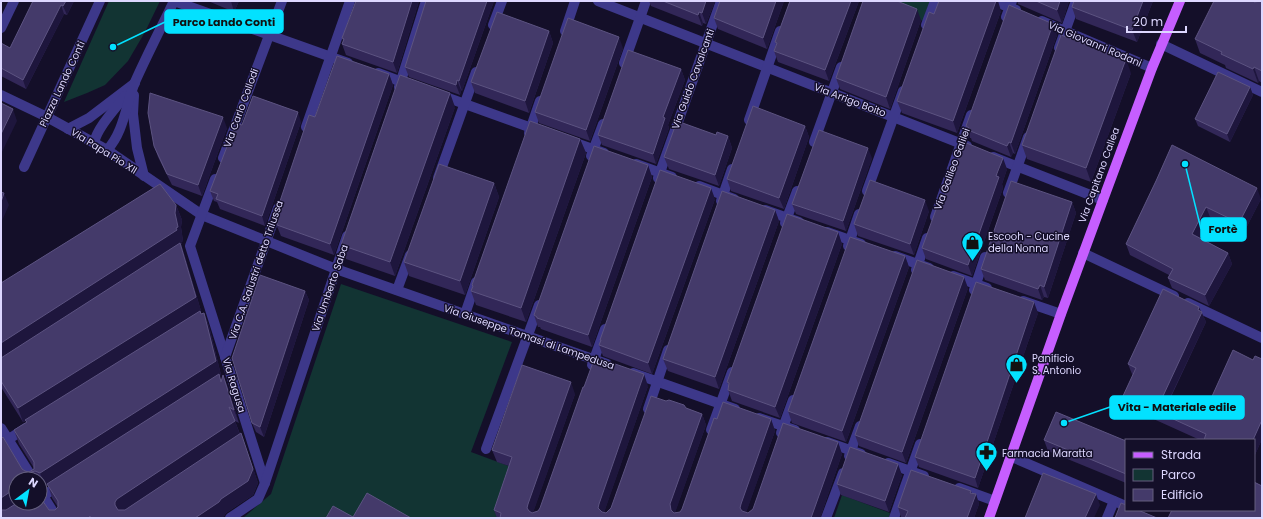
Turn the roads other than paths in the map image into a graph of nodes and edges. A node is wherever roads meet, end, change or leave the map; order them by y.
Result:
1 (14, 1) edge
2 (100, 1) edge
3 (174, 1) edge
4 (282, 1) edge
5 (350, 1) edge
6 (426, 1) edge
7 (502, 1) edge
8 (575, 1) edge
9 (598, 1) edge
10 (646, 1) edge
11 (721, 1) edge
12 (935, 1) edge
13 (994, 1) edge
14 (1076, 1) edge
15 (1180, 1) edge
16 (1011, 4) edge
17 (640, 18) junction
18 (783, 23) edge
19 (1, 28) edge
20 (1002, 29) edge
21 (1065, 31) junction
22 (268, 34) junction
23 (922, 37) edge
24 (489, 38) edge
25 (562, 38) edge
26 (706, 44) junction
27 (1161, 44) junction
28 (1057, 54) edge
29 (330, 57) junction
30 (844, 58) edge
31 (481, 60) edge
32 (767, 68) junction
33 (1152, 68) junction
34 (622, 69) edge
35 (400, 81) junction
36 (906, 81) edge
37 (134, 83) junction
38 (544, 90) edge
39 (1262, 92) edge
40 (832, 93) junction
41 (1, 95) edge
42 (395, 96) edge
43 (465, 104) junction
44 (974, 108) edge
45 (607, 113) edge
46 (47, 117) junction
47 (893, 117) junction
48 (531, 127) junction
49 (68, 128) junction
50 (746, 128) edge
51 (1031, 129) edge
52 (302, 138) edge
53 (526, 142) edge
54 (94, 143) junction
55 (961, 144) junction
56 (106, 150) junction
57 (594, 150) junction
58 (811, 152) edge
59 (736, 157) edge
60 (588, 164) edge
61 (1018, 166) junction
62 (24, 167) dead end
63 (660, 173) junction
64 (144, 176) junction
65 (800, 181) edge
66 (435, 186) edge
67 (655, 188) edge
68 (723, 195) junction
69 (282, 197) edge
70 (1103, 200) junction
71 (744, 202) edge
72 (1005, 203) edge
73 (759, 208) edge
74 (717, 210) edge
75 (202, 215) junction
76 (787, 218) junction
77 (351, 224) edge
78 (782, 233) edge
79 (850, 240) junction
80 (267, 241) junction
81 (413, 246) edge
82 (870, 247) edge
83 (989, 247) edge
84 (884, 252) edge
85 (1083, 253) junction
86 (844, 255) edge
87 (918, 264) junction
88 (336, 269) junction
89 (481, 269) edge
90 (912, 278) edge
91 (976, 284) junction
92 (397, 290) junction
93 (997, 292) edge
94 (1011, 297) edge
95 (541, 299) edge
96 (971, 299) edge
97 (465, 314) junction
98 (1061, 314) junction
99 (607, 322) edge
100 (528, 336) junction
101 (1262, 338) edge
102 (670, 344) edge
103 (225, 357) junction
104 (594, 359) junction
105 (737, 359) edge
106 (589, 374) edge
107 (657, 382) junction
108 (797, 389) edge
109 (721, 404) junction
110 (645, 418) edge
111 (862, 420) edge
112 (35, 422) edge
113 (784, 426) junction
114 (1, 428) edge
115 (806, 434) edge
116 (923, 434) edge
117 (821, 439) edge
118 (708, 440) edge
119 (778, 440) edge
120 (4, 442) edge
121 (486, 449) dead end
122 (851, 450) junction
123 (1012, 457) junction
124 (27, 471) edge
125 (910, 471) junction
126 (931, 478) edge
127 (70, 479) edge
128 (265, 483) junction
129 (953, 486) edge
130 (48, 491) edge
131 (995, 501) junction
132 (1114, 501) junction
133 (48, 505) edge
134 (1125, 506) edge
135 (57, 518) edge
136 (230, 518) edge
137 (826, 518) edge
138 (894, 518) edge
139 (989, 518) edge
140 (1107, 518) edge

1 - 19 street
2 - 46 street, Piazza Lando Conti
3 - 22 street
3 - 37 street
4 - 22 street, Via Carlo Collodi
5 - 29 street
6 - 35 street
7 - 24 street
8 - 25 street
9 - 17 street, Via Arrigo Boito
10 - 17 street
11 - 26 street, Via Guido Cavalcanti
12 - 23 street
13 - 16 street, Via Giovanni Rodani
14 - 21 street
15 - 27 main road, Via Capitano Callea
16 - 20 street
16 - 21 street, Via Giovanni Rodani
17 - 26 street, Via Arrigo Boito
17 - 34 street
18 - 32 street
21 - 28 street
21 - 33 street, Via Giovanni Rodani
22 - 29 street
22 - 75 street, Via Carlo Collodi
26 - 32 street, Via Arrigo Boito
26 - 63 street, Via Guido Cavalcanti
27 - 33 main road, Via Capitano Callea
27 - 39 street
29 - 35 street
29 - 52 street
30 - 40 street
31 - 43 street
32 - 40 street, Via Arrigo Boito
32 - 50 street
33 - 70 main road, Via Capitano Callea
35 - 42 street
35 - 43 street
36 - 47 street
37 - 49 street
37 - 54 street
37 - 56 street
37 - 64 street
38 - 48 street
40 - 47 street, Via Arrigo Boito
40 - 58 street
41 - 46 street, Via Papa Pio XII
43 - 48 street
43 - 66 street
44 - 55 street, Via Galileo Galilei
45 - 57 street
46 - 49 street, Via Papa Pio XII
46 - 62 street, Piazza Lando Conti
47 - 55 street, Via Arrigo Boito
47 - 79 street
48 - 53 street
48 - 57 street
49 - 54 street, Via Papa Pio XII
51 - 61 street
54 - 56 street, Via Papa Pio XII
55 - 61 street, Via Arrigo Boito
55 - 87 street, Via Galileo Galilei
56 - 64 street, Via Papa Pio XII
57 - 60 street
57 - 63 street
59 - 68 street
61 - 70 street, Via Arrigo Boito
61 - 72 street
63 - 67 street, Via Guido Cavalcanti
63 - 68 street
64 - 75 street, Via Papa Pio XII
65 - 76 street
68 - 71 street
68 - 74 street
69 - 80 street, Via C.A. Salustri detto Trilussa
70 - 85 main road, Via Capitano Callea
73 - 76 street
75 - 80 street, Via Giuseppe Tomasi di Lampedusa
75 - 103 street, Via Ragusa
76 - 78 street
76 - 79 street
77 - 88 street, Via Umberto Saba
79 - 82 street
79 - 86 street
80 - 88 street, Via Giuseppe Tomasi di Lampedusa
80 - 103 street, Via C.A. Salustri detto Trilussa
81 - 92 street
83 - 91 street
84 - 87 street
85 - 98 main road, Via Capitano Callea
85 - 101 street
87 - 90 street, Via Galileo Galilei
87 - 91 street
88 - 92 street, Via Giuseppe Tomasi di Lampedusa
88 - 128 street, Via Umberto Saba
89 - 97 street
91 - 93 street
91 - 96 street
92 - 97 street, Via Giuseppe Tomasi di Lampedusa
94 - 98 street
95 - 100 street
97 - 100 street, Via Giuseppe Tomasi di Lampedusa
98 - 123 main road, Via Capitano Callea
99 - 104 street
100 - 104 street, Via Giuseppe Tomasi di Lampedusa
100 - 121 street
102 - 107 street
103 - 128 street, Via Ragusa
104 - 106 street
104 - 107 street, Via Giuseppe Tomasi di Lampedusa
105 - 109 street
107 - 109 street, Via Giuseppe Tomasi di Lampedusa
107 - 110 street
108 - 113 street
109 - 113 street, Via Giuseppe Tomasi di Lampedusa
109 - 118 street
111 - 122 street
112 - 120 street
113 - 115 street, Via Giuseppe Tomasi di Lampedusa
113 - 119 street
114 - 120 street
116 - 125 street
117 - 122 street
120 - 124 street
122 - 125 street
122 - 137 street
123 - 131 main road, Via Capitano Callea
123 - 132 street
125 - 126 street
125 - 138 street
127 - 130 street
128 - 136 street
129 - 131 street
131 - 139 main road, Via Capitano Callea
132 - 134 street
132 - 140 street
133 - 135 street

